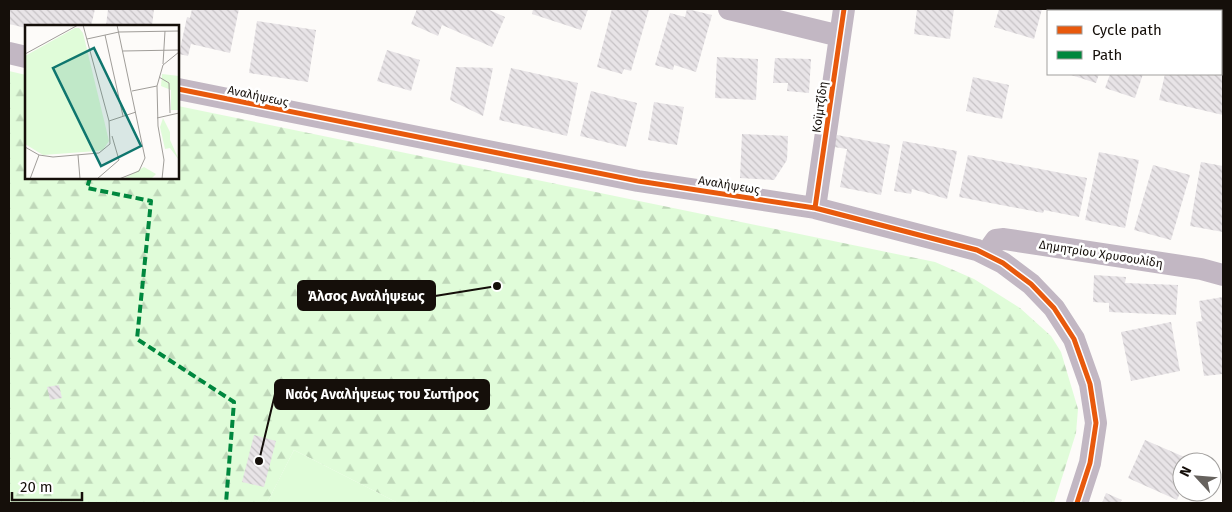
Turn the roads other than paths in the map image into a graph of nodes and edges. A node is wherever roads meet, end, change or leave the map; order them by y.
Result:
1 (729, 9) edge
2 (844, 9) edge
3 (840, 36) junction
4 (9, 53) edge
5 (25, 57) edge
6 (179, 89) edge
7 (815, 208) junction
8 (986, 254) junction
9 (1223, 275) edge
10 (1077, 503) edge

1 - 3 street
2 - 3 street, Κοϊμτζίδη
3 - 7 street, Κοϊμτζίδη
4 - 5 street
6 - 7 street, Αναλήψεως
7 - 8 street, Αναλήψεως
8 - 9 street, Δημητρίου Χρυσουλίδη
8 - 10 street, Αναλήψεως

